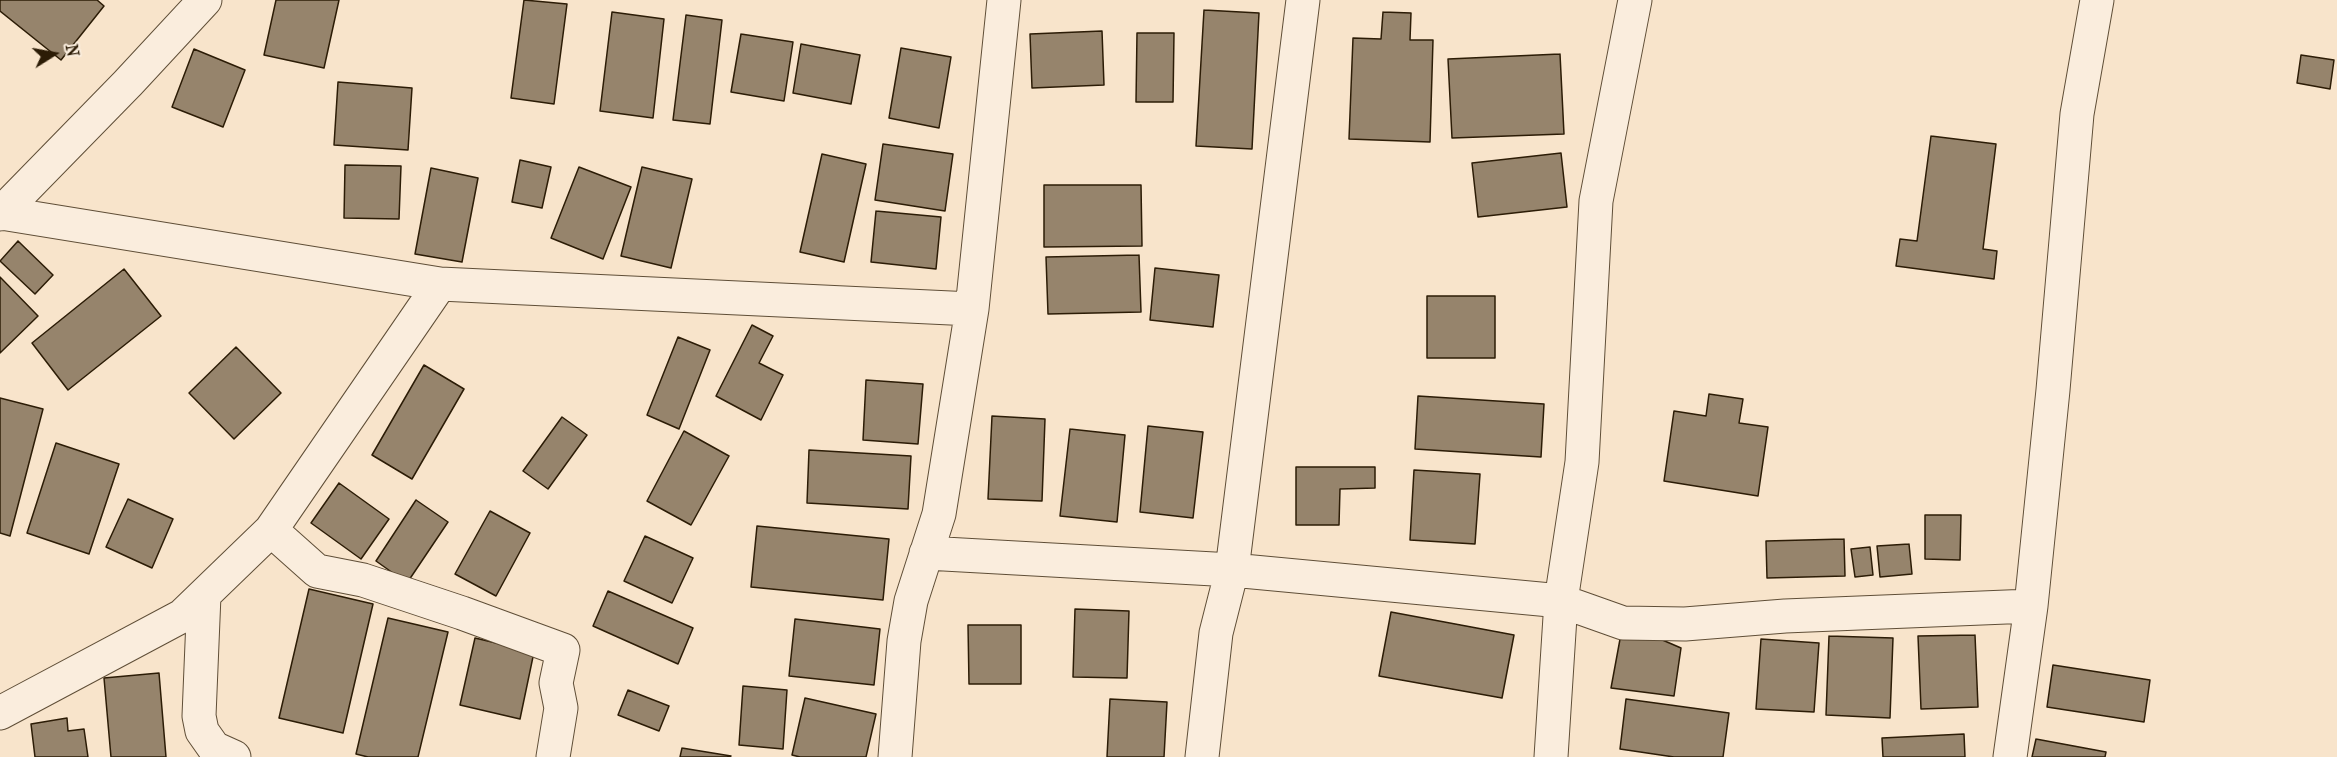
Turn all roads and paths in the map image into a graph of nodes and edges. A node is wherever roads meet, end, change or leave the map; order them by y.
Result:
1 (205, 0) edge
2 (1004, 0) edge
3 (1303, 0) edge
4 (1635, 0) edge
5 (2097, 0) edge
6 (1, 213) edge
7 (440, 284) junction
8 (972, 309) junction
9 (271, 530) junction
10 (926, 553) junction
11 (1232, 570) junction
12 (204, 595) junction
13 (1561, 601) junction
14 (2031, 606) junction
15 (0, 713) edge
16 (234, 757) edge
17 (553, 757) edge
18 (895, 757) edge
19 (1202, 757) edge
20 (1551, 757) edge
21 (2010, 757) edge

1 - 6 street
2 - 8 street
3 - 11 street
4 - 13 street
5 - 14 street
6 - 7 street
7 - 8 street
7 - 9 street
8 - 10 street
9 - 12 street
9 - 17 street
10 - 11 street
10 - 18 street
11 - 13 street
11 - 19 street
12 - 15 street
12 - 16 street
13 - 14 street
13 - 20 street
14 - 21 street

